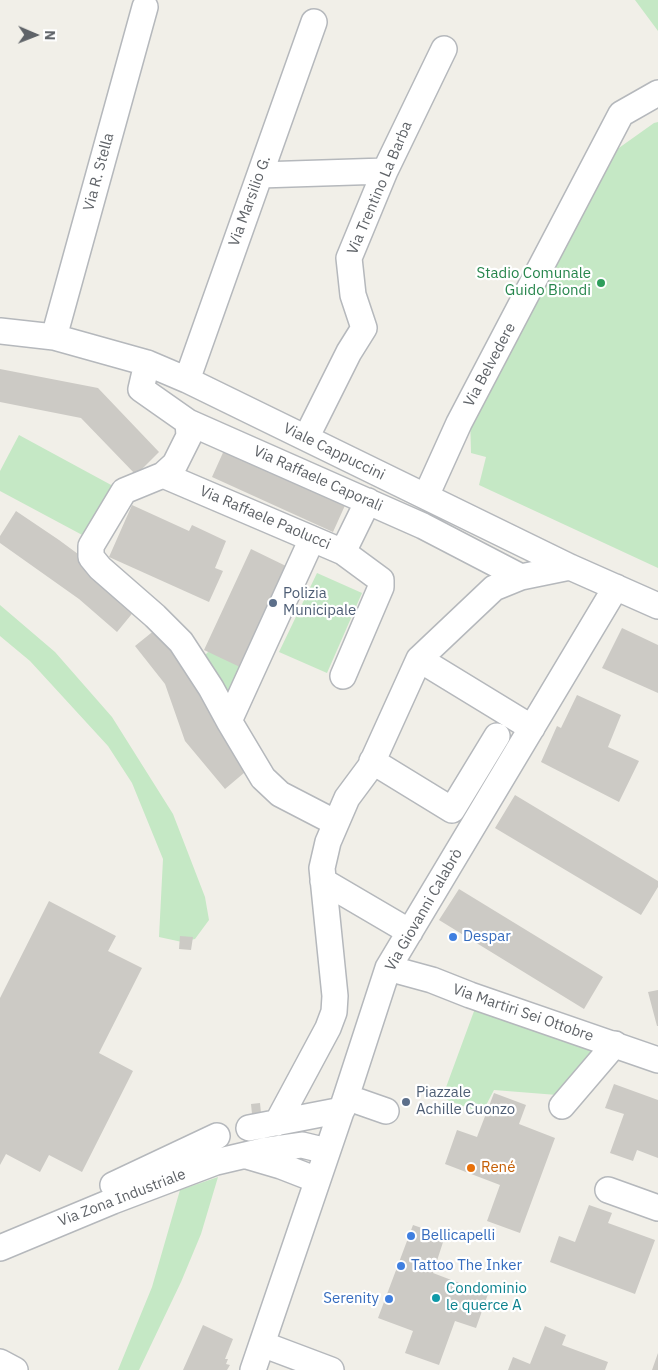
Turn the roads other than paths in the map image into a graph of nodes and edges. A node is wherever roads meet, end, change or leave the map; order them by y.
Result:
1 (145, 8) dead end
2 (314, 22) dead end
3 (444, 49) dead end
4 (658, 93) edge
5 (384, 171) junction
6 (260, 175) junction
7 (1, 325) edge
8 (54, 337) junction
9 (147, 363) junction
10 (187, 380) junction
11 (188, 422) junction
12 (306, 438) junction
13 (163, 475) junction
14 (426, 496) junction
15 (368, 501) junction
16 (312, 538) junction
17 (343, 552) junction
18 (570, 567) junction
19 (521, 577) junction
20 (616, 587) junction
21 (658, 606) edge
22 (419, 659) junction
23 (343, 676) dead end
24 (228, 721) junction
25 (532, 728) junction
26 (497, 736) dead end
27 (372, 761) junction
28 (336, 823) junction
29 (323, 881) junction
30 (410, 932) junction
31 (388, 968) junction
32 (616, 1044) junction
33 (658, 1060) edge
34 (344, 1103) junction
35 (562, 1106) dead end
36 (386, 1112) dead end
37 (277, 1123) junction
38 (249, 1128) dead end
39 (217, 1136) dead end
40 (327, 1151) junction
41 (247, 1156) junction
42 (307, 1177) junction
43 (608, 1190) dead end
44 (658, 1208) edge
45 (60, 1223) junction
46 (0, 1248) edge
47 (262, 1344) junction
48 (0, 1362) edge
49 (15, 1370) edge
50 (253, 1370) edge
51 (331, 1370) edge

1 - 8 street, Via R. Stella
2 - 6 street, Via Marsilio G.
3 - 5 street, Via Trentino La Barba
4 - 14 street, Via Belvedere
5 - 6 street
5 - 12 street, Via Trentino La Barba
6 - 10 street, Via Marsilio G.
7 - 8 street, Viale Cappuccini
8 - 9 street, Viale Cappuccini
9 - 10 street, Viale Cappuccini
9 - 11 street, Via Raffaele Caporali
10 - 12 street, Viale Cappuccini
11 - 13 street
11 - 15 street, Via Raffaele Caporali
12 - 14 street, Viale Cappuccini
13 - 16 street, Via Raffaele Paolucci
13 - 24 street
14 - 18 street, Viale Cappuccini
15 - 17 street, Via Raffaele Paolucci
15 - 19 street, Via Raffaele Caporali
16 - 17 street, Via Raffaele Paolucci
16 - 24 street
17 - 23 street
18 - 19 street
18 - 20 street, Viale Cappuccini
19 - 22 street
20 - 21 street, Viale Cappuccini
20 - 25 street, Via Giovanni Calabrò
22 - 25 street
22 - 27 street
24 - 28 street
25 - 30 street, Via Giovanni Calabrò
26 - 27 street
27 - 28 street
28 - 29 street
29 - 30 street
29 - 37 street
30 - 31 street, Via Giovanni Calabrò
31 - 32 street, Via Martiri Sei Ottobre
31 - 34 street, Via Giovanni Calabrò
32 - 33 street, Via Martiri Sei Ottobre
32 - 35 street
34 - 36 street
34 - 37 street
34 - 40 street, Via Giovanni Calabrò
37 - 38 street
39 - 45 street
40 - 41 street, Via Zona Industriale
40 - 42 street, Via Giovanni Calabrò
41 - 42 street, Via Zona Industriale
41 - 45 street, Via Zona Industriale
42 - 47 street, Via Giovanni Calabrò
43 - 44 street
45 - 46 street, Via Zona Industriale
47 - 50 street, Via Giovanni Calabrò
47 - 51 street
48 - 49 street

